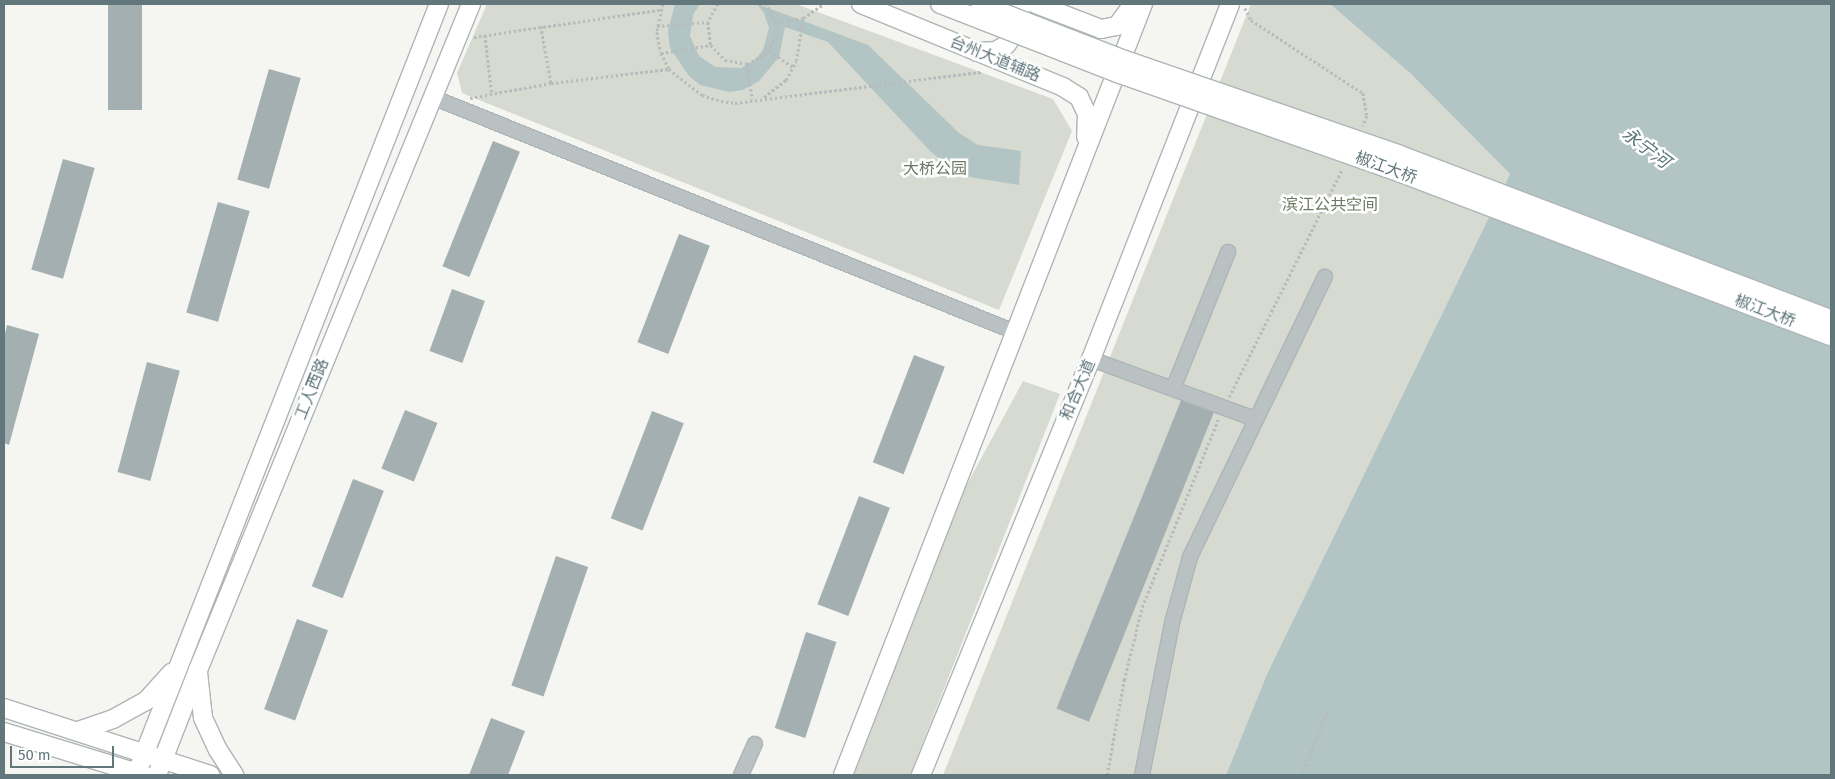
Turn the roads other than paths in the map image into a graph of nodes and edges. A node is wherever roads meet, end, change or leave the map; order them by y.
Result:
1 (439, 4) edge
2 (471, 4) edge
3 (861, 4) edge
4 (940, 4) edge
5 (980, 4) edge
6 (1018, 4) edge
7 (1036, 4) edge
8 (1132, 4) edge
9 (1143, 4) edge
10 (1230, 4) edge
11 (977, 52) junction
12 (438, 100) junction
13 (1086, 149) junction
14 (1228, 252) dead end
15 (1325, 277) dead end
16 (1831, 319) edge
17 (1014, 332) junction
18 (1831, 336) edge
19 (1091, 359) junction
20 (1173, 389) junction
21 (1255, 419) junction
22 (179, 663) junction
23 (198, 670) junction
24 (4, 708) edge
25 (78, 731) junction
26 (4, 732) edge
27 (755, 744) dead end
28 (144, 752) junction
29 (164, 758) junction
30 (139, 774) edge
31 (158, 775) edge
32 (210, 775) edge
33 (234, 775) edge
34 (741, 775) edge
35 (843, 775) edge
36 (921, 775) edge
37 (1142, 775) edge

1 - 22 main road, 工人西路
2 - 12 main road, 工人西路
3 - 11 main road, 台州大道辅路
4 - 18 main road, 椒江大桥, bridge
5 - 16 main road, 椒江大桥, bridge
6 - 11 main road
7 - 8 main road
9 - 13 main road
10 - 19 main road, 和合大道
11 - 13 main road, 台州大道辅路
12 - 17 street
12 - 23 main road, 工人西路
13 - 17 main road
14 - 20 street
15 - 21 street
17 - 35 main road
19 - 20 street
19 - 36 main road, 和合大道
20 - 21 street
21 - 37 street
22 - 25 main road
22 - 28 main road, 工人西路
23 - 29 main road, 工人西路
23 - 33 main road
24 - 25 main road
25 - 28 main road
26 - 30 main road
27 - 34 street
28 - 29 main road
28 - 30 main road, 工人西路
29 - 31 main road, 工人西路
29 - 32 main road

